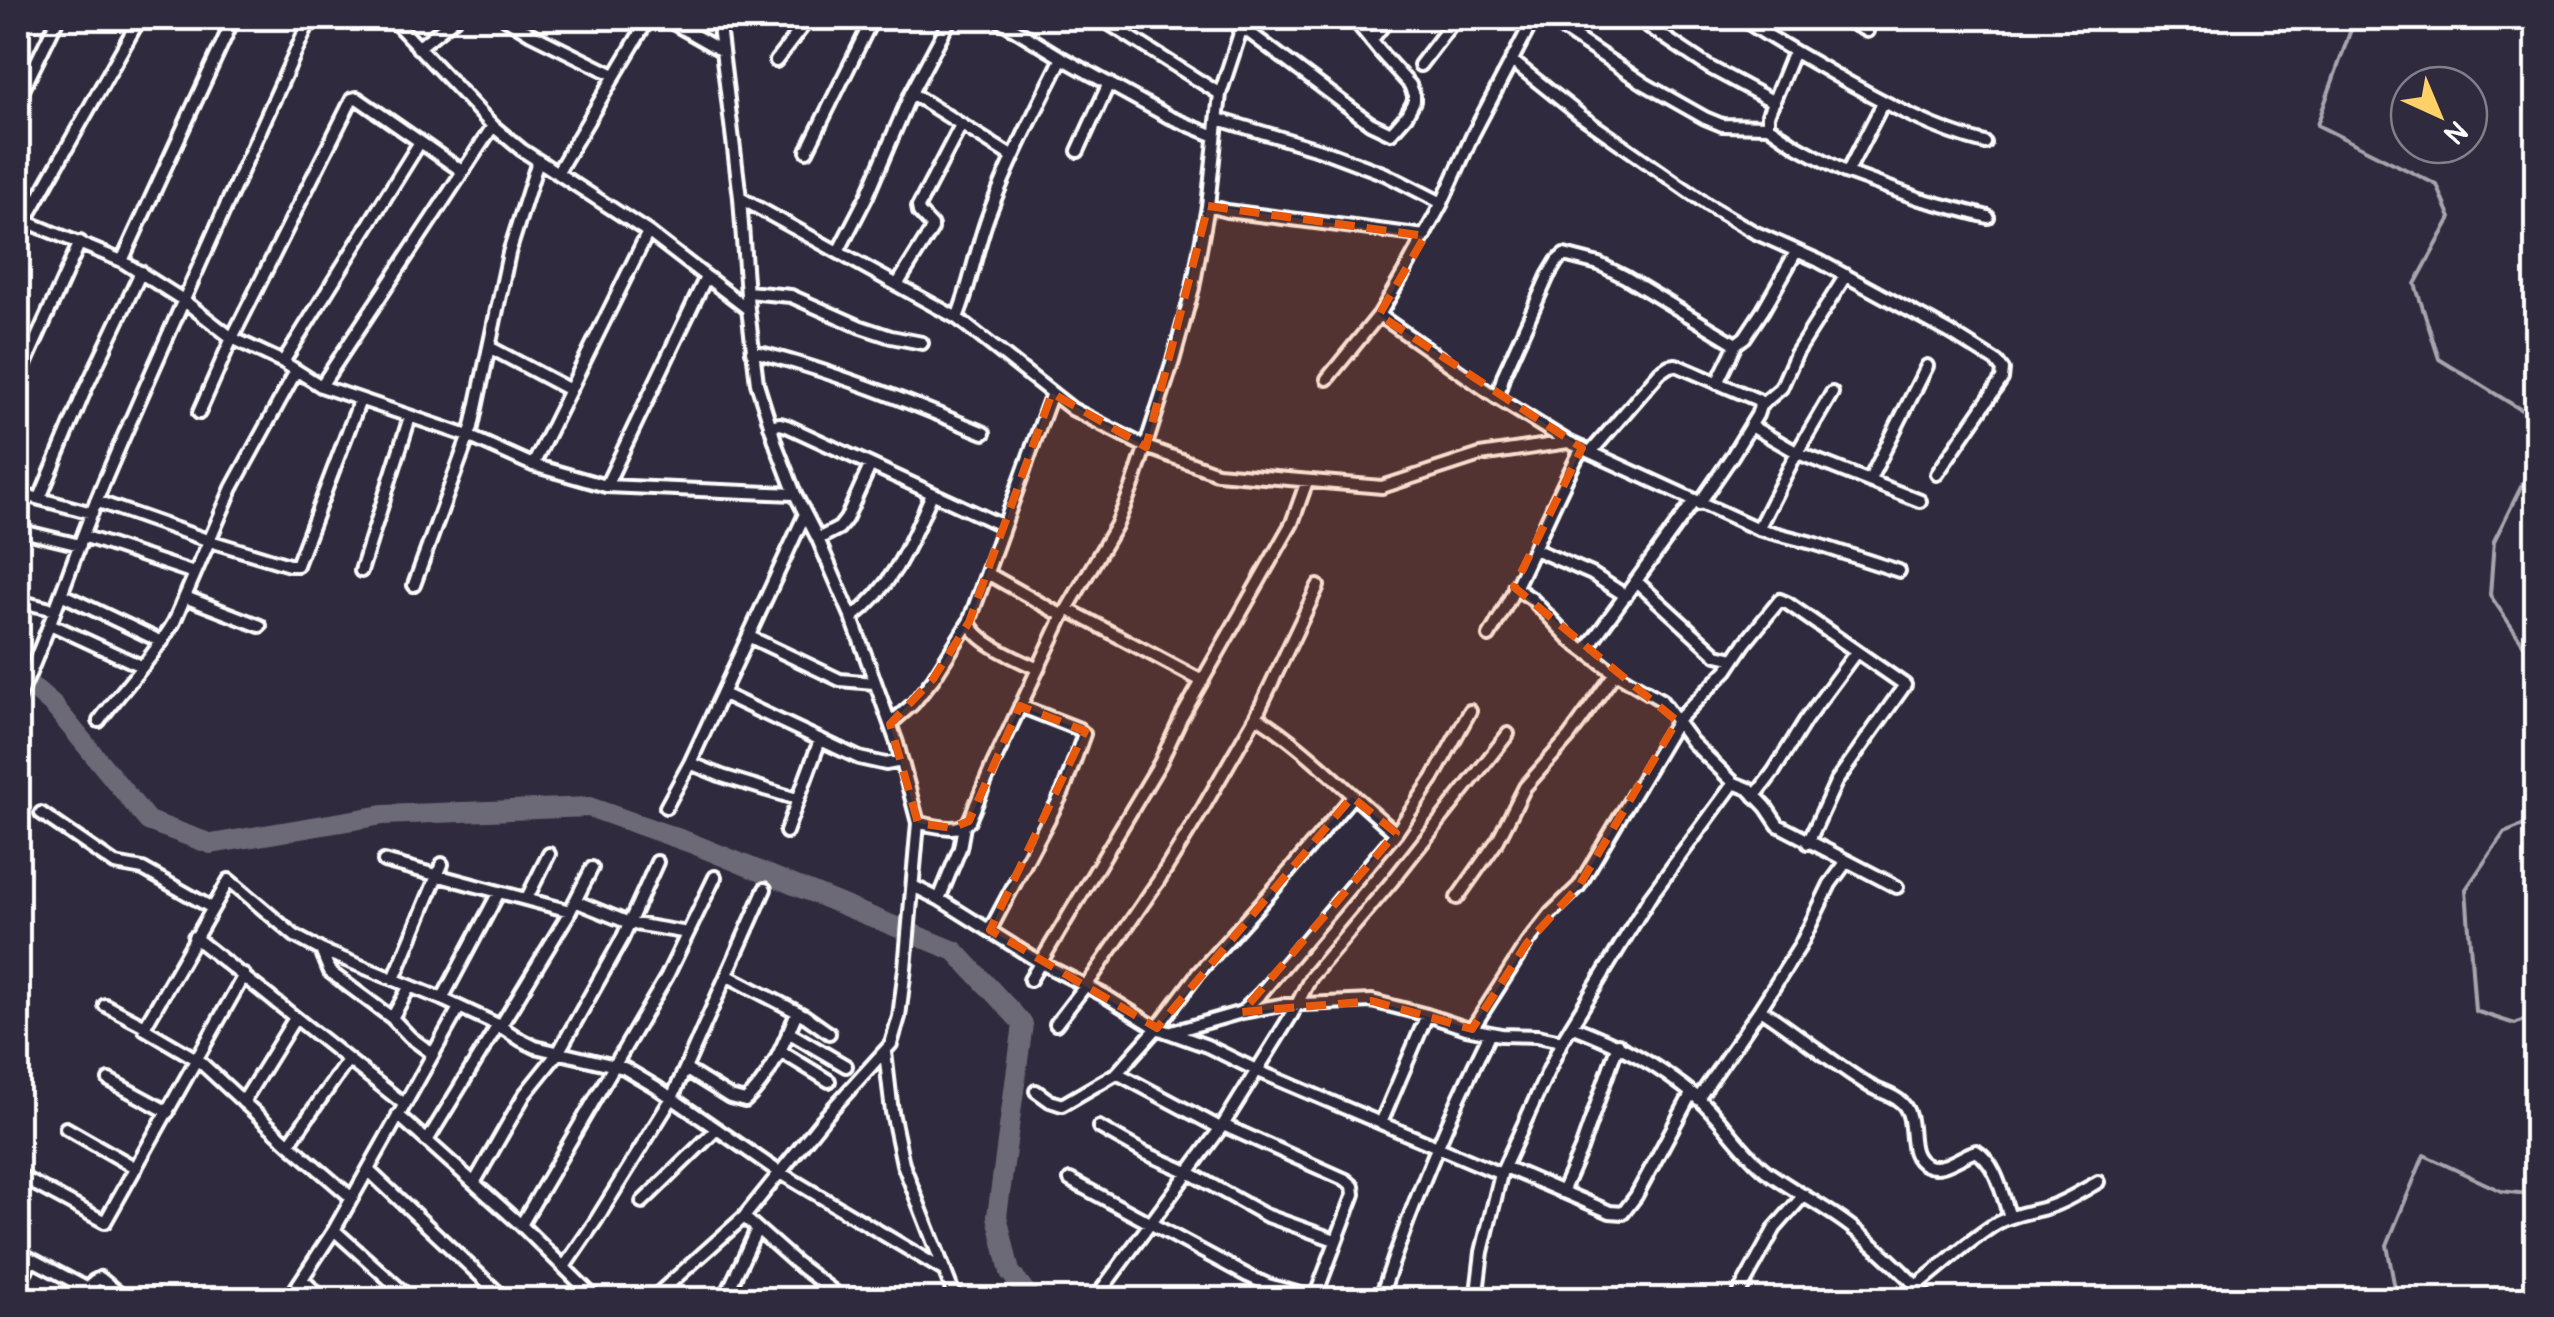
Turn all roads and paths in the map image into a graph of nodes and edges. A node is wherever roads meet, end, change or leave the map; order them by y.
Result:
1 (58, 18) edge
2 (140, 18) edge
3 (234, 18) edge
4 (311, 18) edge
5 (391, 18) edge
6 (455, 18) edge
7 (506, 18) edge
8 (649, 18) edge
9 (664, 18) edge
10 (718, 18) edge
11 (809, 18) edge
12 (873, 18) edge
13 (952, 18) edge
14 (996, 18) edge
15 (1100, 18) edge
16 (1354, 18) edge
17 (1389, 18) edge
18 (1456, 18) edge
19 (1534, 18) edge
20 (1546, 18) edge
21 (1636, 18) edge
22 (1741, 18) edge
23 (1842, 18) edge
24 (1244, 22) edge
25 (1867, 32) dead end
26 (1371, 42) junction
27 (418, 48) junction
28 (722, 50) junction
29 (1794, 51) junction
30 (1062, 58) junction
31 (1511, 60) junction
32 (776, 61) dead end
33 (1420, 65) dead end
34 (614, 75) junction
35 (23, 77) edge
36 (1109, 83) junction
37 (911, 93) junction
38 (1220, 94) junction
39 (18, 100) edge
40 (1774, 102) junction
41 (1883, 102) junction
42 (1218, 119) junction
43 (493, 126) junction
44 (961, 126) junction
45 (1768, 126) junction
46 (1215, 136) junction
47 (420, 142) junction
48 (1984, 143) dead end
49 (807, 150) dead end
50 (1078, 150) dead end
51 (1012, 157) junction
52 (538, 161) junction
53 (462, 171) junction
54 (1848, 171) junction
55 (558, 173) junction
56 (740, 198) junction
57 (1442, 204) junction
58 (1208, 206) junction
59 (1988, 216) dead end
60 (20, 222) edge
61 (648, 232) junction
62 (1424, 236) junction
63 (80, 242) junction
64 (838, 252) junction
65 (1796, 252) junction
66 (122, 261) junction
67 (141, 272) junction
68 (1846, 276) junction
69 (706, 277) junction
70 (897, 285) junction
71 (747, 292) junction
72 (183, 300) junction
73 (748, 309) junction
74 (1380, 316) junction
75 (957, 318) junction
76 (232, 338) junction
77 (922, 343) dead end
78 (1736, 344) junction
79 (489, 347) junction
80 (752, 351) junction
81 (284, 362) junction
82 (1928, 366) dead end
83 (296, 371) junction
84 (1327, 379) dead end
85 (18, 380) edge
86 (1716, 383) junction
87 (321, 386) junction
88 (570, 390) junction
89 (1052, 393) junction
90 (1832, 393) dead end
91 (1497, 398) junction
92 (360, 400) junction
93 (1760, 406) junction
94 (199, 413) dead end
95 (410, 417) junction
96 (770, 426) junction
97 (1751, 426) junction
98 (984, 434) dead end
99 (468, 436) junction
100 (1568, 442) junction
101 (1146, 446) junction
102 (1586, 450) junction
103 (1798, 453) junction
104 (533, 465) junction
105 (870, 466) junction
106 (1937, 474) dead end
107 (1870, 480) junction
108 (1307, 481) junction
109 (606, 486) junction
110 (18, 493) edge
111 (794, 494) junction
112 (932, 494) junction
113 (40, 498) junction
114 (1920, 500) dead end
115 (1697, 502) junction
116 (94, 507) junction
117 (805, 514) junction
118 (1003, 526) junction
119 (1758, 529) junction
120 (18, 530) edge
121 (818, 539) junction
122 (82, 540) junction
123 (210, 541) junction
124 (1534, 549) junction
125 (1899, 570) dead end
126 (360, 571) dead end
127 (194, 573) junction
128 (988, 573) junction
129 (1636, 582) junction
130 (414, 585) dead end
131 (1318, 586) dead end
132 (1514, 587) junction
133 (62, 594) junction
134 (1626, 596) junction
135 (186, 598) junction
136 (18, 601) edge
137 (55, 610) junction
138 (1065, 612) junction
139 (852, 618) junction
140 (969, 622) junction
141 (50, 624) junction
142 (260, 626) dead end
143 (1489, 636) dead end
144 (750, 637) junction
145 (162, 642) junction
146 (1585, 651) junction
147 (1856, 652) junction
148 (1734, 659) junction
149 (141, 666) junction
150 (1038, 669) junction
151 (1615, 674) junction
152 (1202, 681) junction
153 (874, 682) junction
154 (723, 694) junction
155 (18, 700) edge
156 (1020, 706) junction
157 (1470, 710) dead end
158 (1256, 716) junction
159 (99, 721) dead end
160 (1678, 722) junction
161 (890, 724) junction
162 (1508, 734) dead end
163 (820, 740) junction
164 (902, 761) junction
165 (690, 763) junction
166 (1734, 782) junction
167 (1352, 796) junction
168 (1755, 796) junction
169 (798, 799) junction
170 (666, 807) dead end
171 (42, 813) dead end
172 (918, 823) junction
173 (964, 826) junction
174 (786, 832) dead end
175 (1396, 833) junction
176 (1808, 843) junction
177 (549, 854) dead end
178 (384, 861) dead end
179 (1847, 861) junction
180 (657, 862) dead end
181 (592, 868) dead end
182 (440, 870) junction
183 (715, 877) dead end
184 (913, 886) junction
185 (1897, 887) dead end
186 (764, 888) dead end
187 (499, 892) junction
188 (527, 898) junction
189 (1456, 898) dead end
190 (940, 899) junction
191 (572, 906) junction
192 (212, 908) junction
193 (629, 923) junction
194 (990, 930) junction
195 (688, 932) junction
196 (194, 937) junction
197 (321, 950) junction
198 (1041, 963) junction
199 (244, 975) junction
200 (728, 976) junction
201 (394, 978) junction
202 (1030, 980) dead end
203 (410, 986) junction
204 (1085, 986) junction
205 (442, 999) junction
206 (1298, 1004) junction
207 (105, 1005) dead end
208 (459, 1008) junction
209 (1760, 1009) junction
210 (797, 1012) junction
211 (1242, 1012) junction
212 (1427, 1015) junction
213 (295, 1018) junction
214 (392, 1018) junction
215 (1056, 1024) dead end
216 (145, 1026) junction
217 (499, 1026) junction
218 (1571, 1026) junction
219 (1157, 1028) junction
220 (1472, 1030) junction
221 (788, 1032) junction
222 (1172, 1032) junction
223 (829, 1033) dead end
224 (1490, 1033) junction
225 (1562, 1042) junction
226 (1618, 1044) junction
227 (780, 1050) junction
228 (886, 1052) junction
229 (558, 1053) junction
230 (433, 1054) junction
231 (198, 1060) junction
232 (348, 1060) junction
233 (614, 1066) junction
234 (846, 1066) dead end
235 (685, 1069) junction
236 (1258, 1071) junction
237 (1116, 1073) junction
238 (109, 1080) dead end
239 (829, 1081) dead end
240 (1036, 1091) dead end
241 (1695, 1096) junction
242 (672, 1098) junction
243 (244, 1102) junction
244 (401, 1110) junction
245 (168, 1112) junction
246 (1381, 1123) junction
247 (1099, 1127) dead end
248 (1222, 1127) junction
249 (66, 1128) dead end
250 (717, 1129) junction
251 (427, 1141) junction
252 (288, 1144) junction
253 (1436, 1147) junction
254 (136, 1168) junction
255 (369, 1170) junction
256 (1503, 1170) junction
257 (779, 1172) junction
258 (1188, 1172) junction
259 (18, 1174) edge
260 (1070, 1180) dead end
261 (2098, 1182) dead end
262 (474, 1183) junction
263 (1562, 1192) junction
264 (1804, 1196) junction
265 (352, 1198) junction
266 (642, 1202) dead end
267 (744, 1217) junction
268 (2010, 1218) junction
269 (1149, 1224) junction
270 (521, 1225) junction
271 (758, 1229) junction
272 (334, 1230) junction
273 (1335, 1240) junction
274 (18, 1252) edge
275 (32, 1260) junction
276 (564, 1267) junction
277 (945, 1271) junction
278 (302, 1278) junction
279 (18, 1284) edge
280 (1916, 1286) junction
281 (1477, 1292) dead end
282 (85, 1294) edge
283 (1314, 1299) edge
284 (127, 1300) edge
285 (288, 1300) edge
286 (324, 1300) edge
287 (412, 1300) edge
288 (506, 1300) edge
289 (597, 1300) edge
290 (650, 1300) edge
291 (724, 1300) edge
292 (845, 1300) edge
293 (956, 1300) edge
294 (1094, 1300) edge
295 (1380, 1300) edge
296 (1735, 1300) edge
297 (1929, 1300) edge

1 - 35 street
2 - 60 street
3 - 66 street
4 - 72 street
5 - 27 street
6 - 27 street
7 - 34 street
8 - 34 street
9 - 28 street
10 - 28 street
11 - 32 street
12 - 49 street
13 - 37 street
14 - 30 street
15 - 38 street
16 - 26 street
17 - 26 street
18 - 33 street
19 - 31 street
20 - 45 street
21 - 40 street
22 - 29 street
23 - 25 street
24 - 26 street
24 - 38 street
27 - 43 street
28 - 56 street
29 - 40 street
29 - 41 street
30 - 36 street
30 - 51 street
31 - 57 street
31 - 65 street
34 - 55 street
35 - 39 street
36 - 46 street
36 - 50 street
37 - 44 street
37 - 64 street
38 - 42 street
40 - 45 street
41 - 48 street
41 - 54 street
42 - 46 street
42 - 57 street
43 - 52 street
43 - 53 street
44 - 51 street
44 - 70 street
45 - 54 street
46 - 58 street
47 - 53 street
47 - 76 street
47 - 81 street
51 - 75 street
52 - 55 street
52 - 79 street
53 - 87 street
54 - 59 street
55 - 61 street
56 - 64 street
56 - 71 street
57 - 62 street
58 - 62 street
58 - 101 street
60 - 63 street
61 - 69 street
61 - 88 street
62 - 74 street
63 - 66 street
63 - 85 street
64 - 70 street
65 - 68 street
65 - 78 street
66 - 67 street
67 - 72 street
67 - 113 street
68 - 93 street
68 - 106 street
69 - 73 street
69 - 109 street
70 - 75 street
71 - 73 street
71 - 77 street
72 - 76 street
72 - 116 street
73 - 80 street
74 - 84 street
74 - 91 street
75 - 89 street
76 - 81 street
76 - 94 street
78 - 86 street
78 - 91 street
79 - 88 street
79 - 99 street
80 - 96 street
80 - 98 street
81 - 83 street
82 - 107 street
83 - 87 street
83 - 123 street
86 - 93 street
86 - 102 street
87 - 92 street
88 - 104 street
89 - 101 street
89 - 118 street
90 - 103 street
91 - 100 street
92 - 95 street
92 - 123 street
93 - 97 street
95 - 99 street
95 - 126 street
96 - 105 street
96 - 111 street
97 - 103 street
97 - 115 street
99 - 104 street
99 - 130 street
100 - 102 street
100 - 108 street
101 - 108 street
101 - 138 street
102 - 115 street
102 - 124 street
103 - 107 street
103 - 119 street
104 - 109 street
105 - 112 street
105 - 121 street
107 - 114 street
108 - 152 street
109 - 111 street
110 - 113 street
111 - 117 street
112 - 118 street
112 - 139 street
113 - 116 street
115 - 119 street
115 - 129 street
116 - 122 street
116 - 123 street
117 - 121 street
117 - 144 street
118 - 128 street
119 - 125 street
120 - 122 street
121 - 139 street
122 - 127 street
122 - 133 street
123 - 127 street
124 - 132 street
124 - 134 street
127 - 135 street
128 - 138 street
128 - 140 street
129 - 134 street
129 - 148 street
131 - 158 street
132 - 143 street
132 - 146 street
133 - 137 street
133 - 145 street
134 - 146 street
135 - 142 street
135 - 145 street
136 - 137 street
137 - 141 street
138 - 150 street
138 - 152 street
139 - 153 street
140 - 150 street
140 - 161 street
141 - 149 street
141 - 155 street
144 - 153 street
144 - 154 street
145 - 149 street
146 - 151 street
147 - 148 street
147 - 168 street
147 - 176 street
148 - 160 street
149 - 159 street
150 - 156 street
151 - 160 street
151 - 189 street
152 - 198 street
153 - 161 street
154 - 163 street
154 - 165 street
156 - 173 street
156 - 194 street
157 - 175 street
158 - 167 street
158 - 204 street
160 - 166 street
160 - 220 street
161 - 164 street
162 - 206 street
163 - 164 street
163 - 169 street
164 - 172 street
165 - 169 street
165 - 170 street
166 - 168 street
166 - 218 street
167 - 175 street
167 - 219 street
168 - 176 street
169 - 174 street
171 - 192 street
172 - 173 street
172 - 184 street
173 - 190 street
175 - 211 street
176 - 179 street
177 - 188 street
178 - 182 street
179 - 185 street
179 - 209 street
180 - 193 street
181 - 191 street
182 - 187 street
182 - 201 street
183 - 195 street
184 - 190 street
184 - 228 street
186 - 200 street
187 - 188 street
187 - 205 street
188 - 191 street
190 - 194 street
191 - 193 street
191 - 217 street
192 - 196 street
192 - 197 street
193 - 195 street
193 - 229 street
194 - 198 street
195 - 233 street
196 - 199 street
196 - 216 street
197 - 201 street
197 - 214 street
198 - 202 street
198 - 204 street
199 - 213 street
199 - 231 street
200 - 210 street
200 - 235 street
201 - 203 street
203 - 205 street
203 - 214 street
204 - 215 street
204 - 219 street
205 - 208 street
206 - 211 street
206 - 212 street
206 - 236 street
207 - 216 street
208 - 217 street
208 - 230 street
209 - 241 street
209 - 268 street
210 - 221 street
210 - 223 street
211 - 222 street
212 - 220 street
212 - 246 street
213 - 232 street
213 - 243 street
214 - 230 street
216 - 231 street
217 - 229 street
217 - 251 street
218 - 225 street
218 - 226 street
219 - 222 street
219 - 237 street
220 - 224 street
221 - 227 street
221 - 234 street
222 - 236 street
224 - 225 street
224 - 253 street
225 - 256 street
226 - 241 street
226 - 263 street
227 - 235 street
227 - 239 street
228 - 257 street
228 - 277 street
229 - 233 street
229 - 262 street
230 - 244 street
231 - 243 street
231 - 245 street
232 - 244 street
232 - 252 street
233 - 242 street
233 - 270 street
235 - 242 street
236 - 246 street
236 - 248 street
237 - 240 street
237 - 248 street
238 - 245 street
241 - 263 street
241 - 264 street
242 - 250 street
242 - 276 street
243 - 252 street
244 - 251 street
244 - 255 street
245 - 254 street
246 - 253 street
247 - 258 street
248 - 258 street
248 - 273 street
249 - 254 street
250 - 257 street
250 - 266 street
251 - 262 street
252 - 265 street
253 - 256 street
253 - 295 street
254 - 259 street
255 - 265 street
255 - 288 street
256 - 263 street
256 - 281 street
257 - 267 street
257 - 277 street
258 - 269 street
258 - 273 street
260 - 269 street
261 - 268 street
262 - 270 street
264 - 280 street
264 - 296 street
265 - 272 street
267 - 271 street
267 - 290 street
268 - 280 street
269 - 283 street
269 - 294 street
270 - 276 street
271 - 291 street
271 - 292 street
272 - 278 street
272 - 287 street
273 - 283 street
274 - 275 street
275 - 279 street
275 - 282 street
276 - 289 street
277 - 293 street
278 - 285 street
278 - 286 street
280 - 297 street
282 - 284 street

